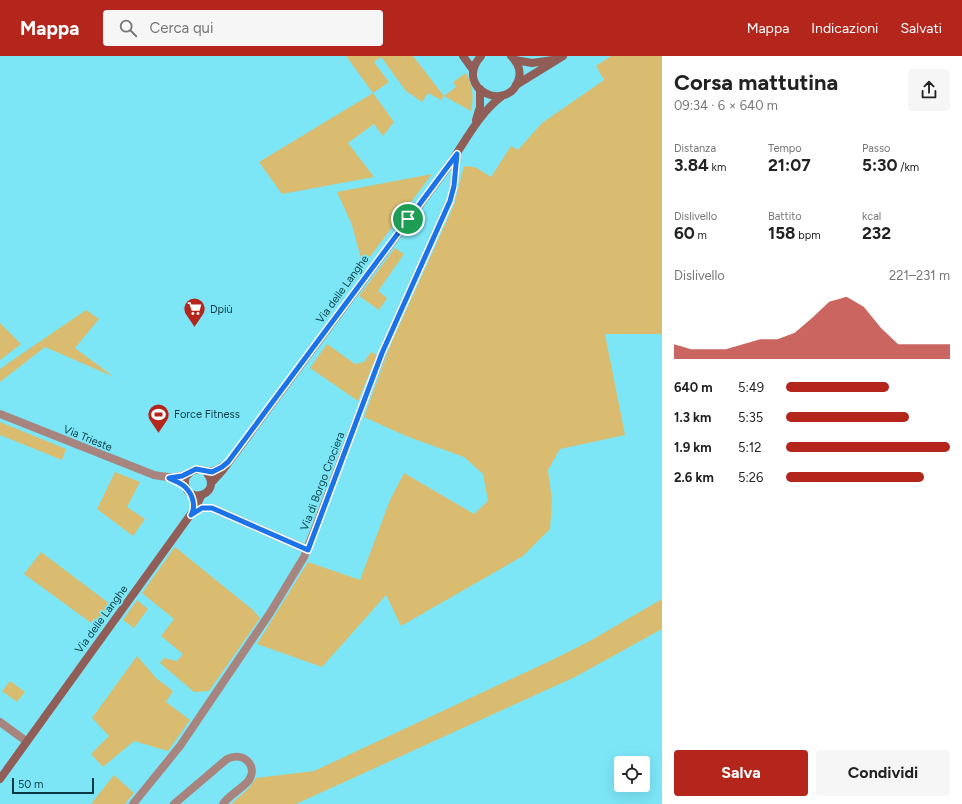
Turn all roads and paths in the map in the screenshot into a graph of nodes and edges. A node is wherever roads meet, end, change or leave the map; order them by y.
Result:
1 (463, 56) edge
2 (481, 56) edge
3 (561, 57) edge
4 (513, 58) edge
5 (473, 70) junction
6 (516, 85) junction
7 (480, 89) junction
8 (502, 96) junction
9 (472, 129) junction
10 (457, 154) junction
11 (0, 414) edge
12 (228, 462) junction
13 (206, 472) junction
14 (188, 474) junction
15 (169, 478) junction
16 (212, 482) junction
17 (187, 490) junction
18 (201, 496) junction
19 (192, 513) junction
20 (308, 550) junction
21 (0, 722) edge
22 (26, 741) junction
23 (0, 778) edge
24 (133, 804) edge
25 (174, 804) edge
26 (223, 804) edge

1 - 5 main road, Via delle Langhe
2 - 5 main road
3 - 4 main road
3 - 6 main road, Via delle Langhe
4 - 6 main road
5 - 7 main road, Via delle Langhe
6 - 8 main road, Via delle Langhe
7 - 8 main road
7 - 9 main road, Via delle Langhe
8 - 9 main road, Via delle Langhe
9 - 10 main road, Via delle Langhe
10 - 12 main road, Via delle Langhe
10 - 20 street, Via di Borgo Crociera
11 - 15 street, Via Trieste
12 - 13 main road, Via delle Langhe
12 - 16 main road, Via delle Langhe
13 - 14 main road, Via delle Langhe
13 - 16 main road
14 - 15 street, Via Trieste
14 - 17 main road
15 - 17 street, Via Trieste
16 - 18 main road, Via delle Langhe
17 - 18 main road
17 - 19 main road
18 - 19 main road, Via delle Langhe
19 - 20 street
19 - 22 main road, Via delle Langhe
20 - 24 street, Via di Borgo Crociera
21 - 22 street
22 - 23 main road, Via delle Langhe
25 - 26 street

